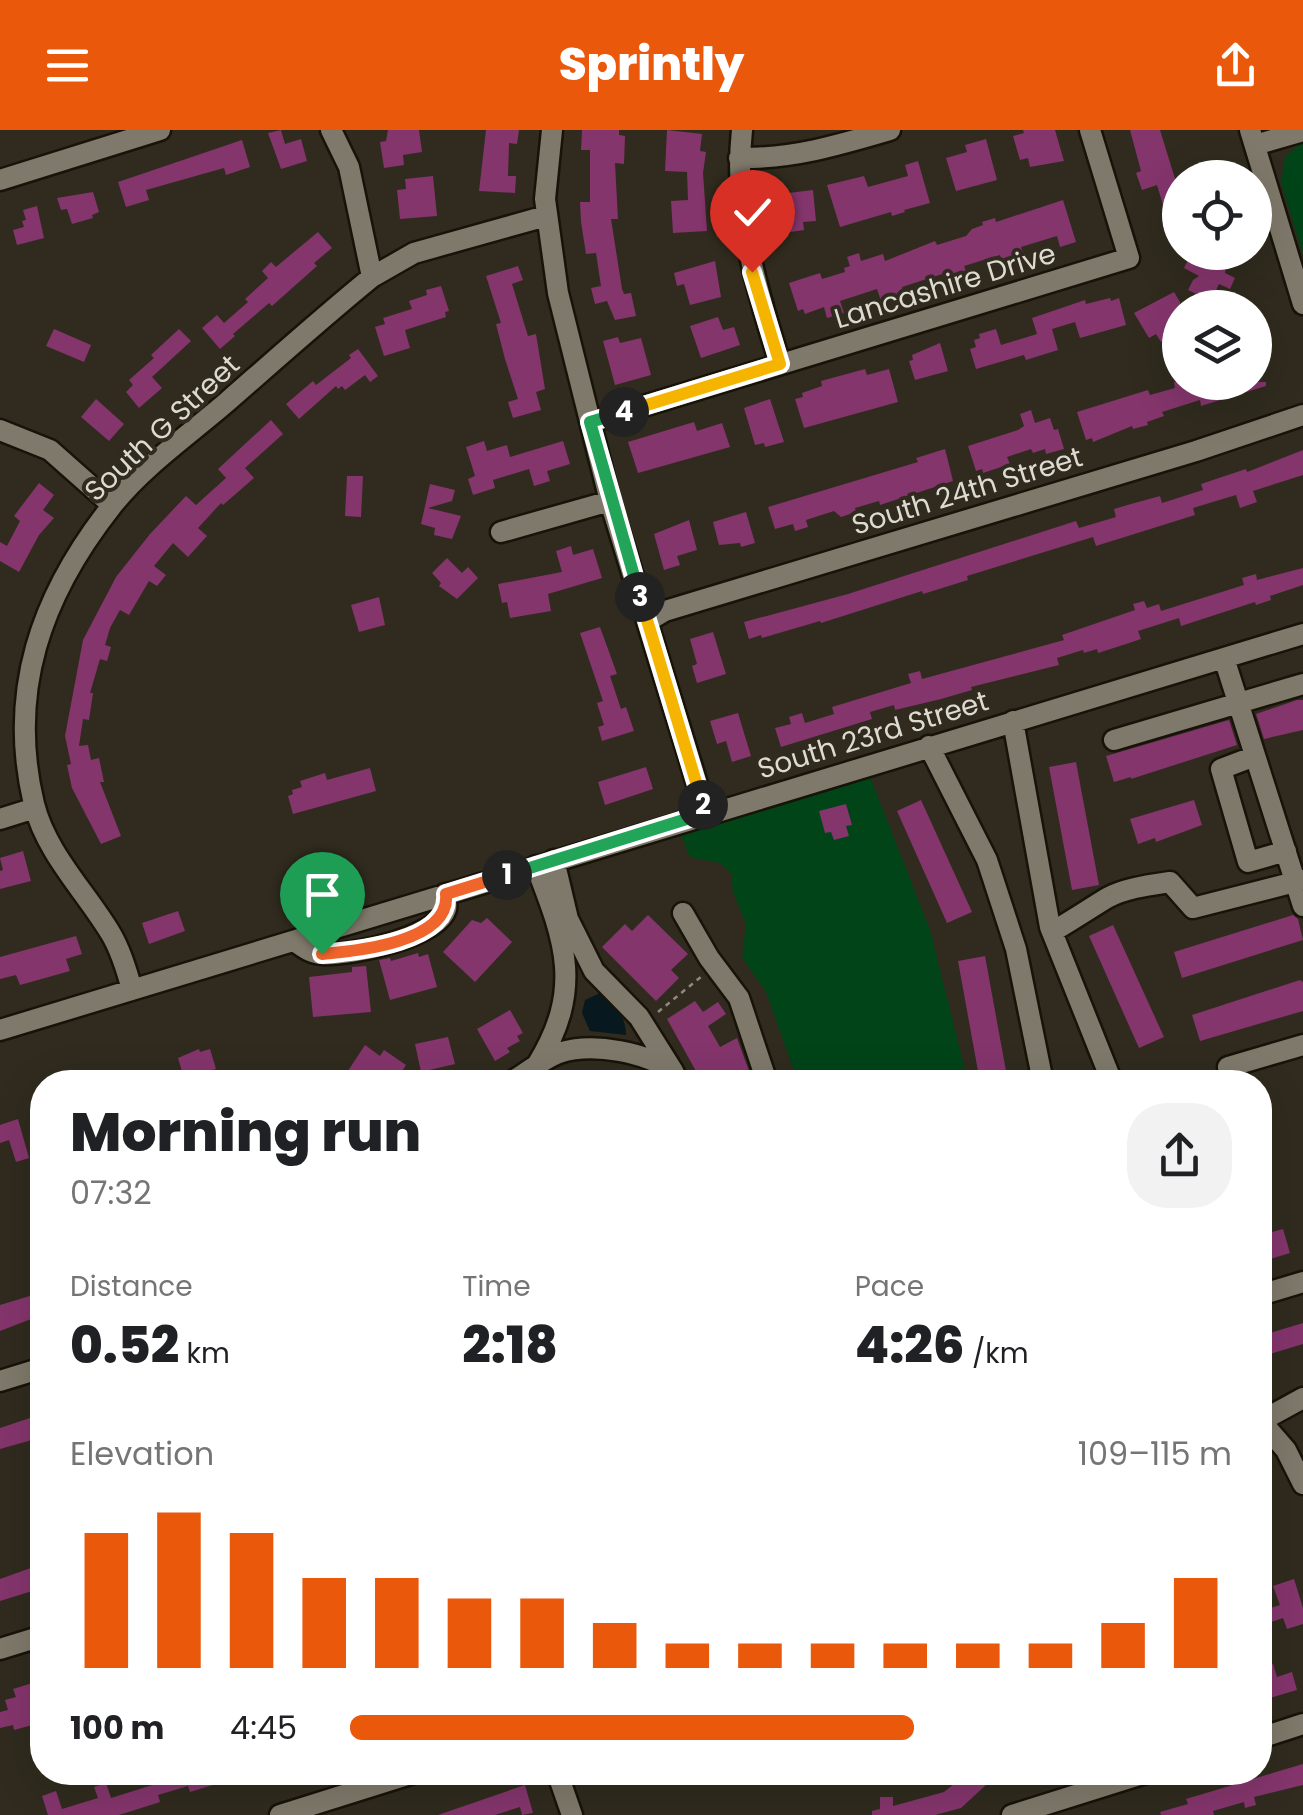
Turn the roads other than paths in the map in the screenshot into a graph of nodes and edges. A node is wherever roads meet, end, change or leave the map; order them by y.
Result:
1 (160, 130) edge
2 (330, 130) edge
3 (552, 130) edge
4 (742, 130) edge
5 (890, 130) edge
6 (1090, 130) edge
7 (1303, 131) edge
8 (1253, 137) edge
9 (739, 158) junction
10 (0, 180) edge
11 (546, 216) junction
12 (372, 277) junction
13 (1303, 304) edge
14 (780, 364) junction
15 (1303, 415) edge
16 (590, 422) junction
17 (0, 430) edge
18 (610, 501) junction
19 (112, 506) junction
20 (501, 532) dead end
21 (648, 622) junction
22 (1303, 634) edge
23 (1224, 658) junction
24 (1303, 684) edge
25 (1238, 703) junction
26 (1013, 721) junction
27 (1114, 740) dead end
28 (928, 746) junction
29 (1255, 756) junction
30 (35, 808) junction
31 (706, 813) junction
32 (0, 819) edge
33 (1286, 850) junction
34 (545, 863) junction
35 (1299, 881) edge
36 (446, 894) junction
37 (1303, 906) edge
38 (683, 913) dead end
39 (1052, 932) junction
40 (294, 941) junction
41 (594, 971) junction
42 (567, 988) junction
43 (132, 990) junction
44 (562, 1014) junction
45 (0, 1030) edge
46 (1303, 1045) edge
47 (580, 1048) junction
48 (537, 1065) junction
49 (1228, 1067) dead end
50 (529, 1070) edge
51 (661, 1070) edge
52 (672, 1070) edge
53 (763, 1070) edge
54 (1041, 1070) edge
55 (1107, 1070) edge
56 (1303, 1282) edge
57 (1272, 1291) edge
58 (30, 1372) edge
59 (0, 1381) edge
60 (1303, 1398) edge
61 (1272, 1414) edge
62 (1272, 1434) edge
63 (1303, 1484) edge
64 (30, 1640) edge
65 (0, 1649) edge
66 (1303, 1724) edge
67 (1272, 1734) edge
68 (376, 1785) edge
69 (562, 1785) edge
70 (1108, 1785) edge
71 (280, 1815) edge
72 (572, 1815) edge
73 (1012, 1815) edge

1 - 10 street
2 - 12 street
3 - 11 street
4 - 9 street
5 - 9 street
6 - 14 street, Lancashire Drive
7 - 8 street
8 - 13 street
9 - 14 street
11 - 12 street, South G Street
11 - 16 street
12 - 19 street, South G Street
14 - 16 street, Lancashire Drive
15 - 21 street, South 24th Street
16 - 18 street
17 - 19 street
18 - 20 street
18 - 21 street
19 - 30 street, South G Street
21 - 31 street
22 - 23 street, South 23rd Street
23 - 25 street
23 - 26 street, South 23rd Street
24 - 25 street
25 - 27 street
25 - 29 street
26 - 28 street, South 23rd Street
26 - 39 street
28 - 31 street, South 23rd Street
28 - 54 street
29 - 33 street
29 - 33 street
30 - 32 street
30 - 43 street, South G Street
31 - 34 street, South 23rd Street
33 - 35 street
34 - 36 street, South 23rd Street
34 - 41 street
34 - 42 street
35 - 37 street
35 - 39 street
36 - 40 street, South 23rd Street
36 - 40 street
38 - 53 street
39 - 55 street
40 - 43 street, South 23rd Street
41 - 42 street
41 - 52 street
42 - 44 street
43 - 45 street, South 23rd Street
44 - 47 street
44 - 48 street
46 - 49 street
47 - 48 street
47 - 51 street
48 - 50 street
56 - 57 street
58 - 59 street
60 - 61 street
62 - 63 street
64 - 65 street
66 - 67 street
68 - 71 street
69 - 72 street
70 - 73 street

